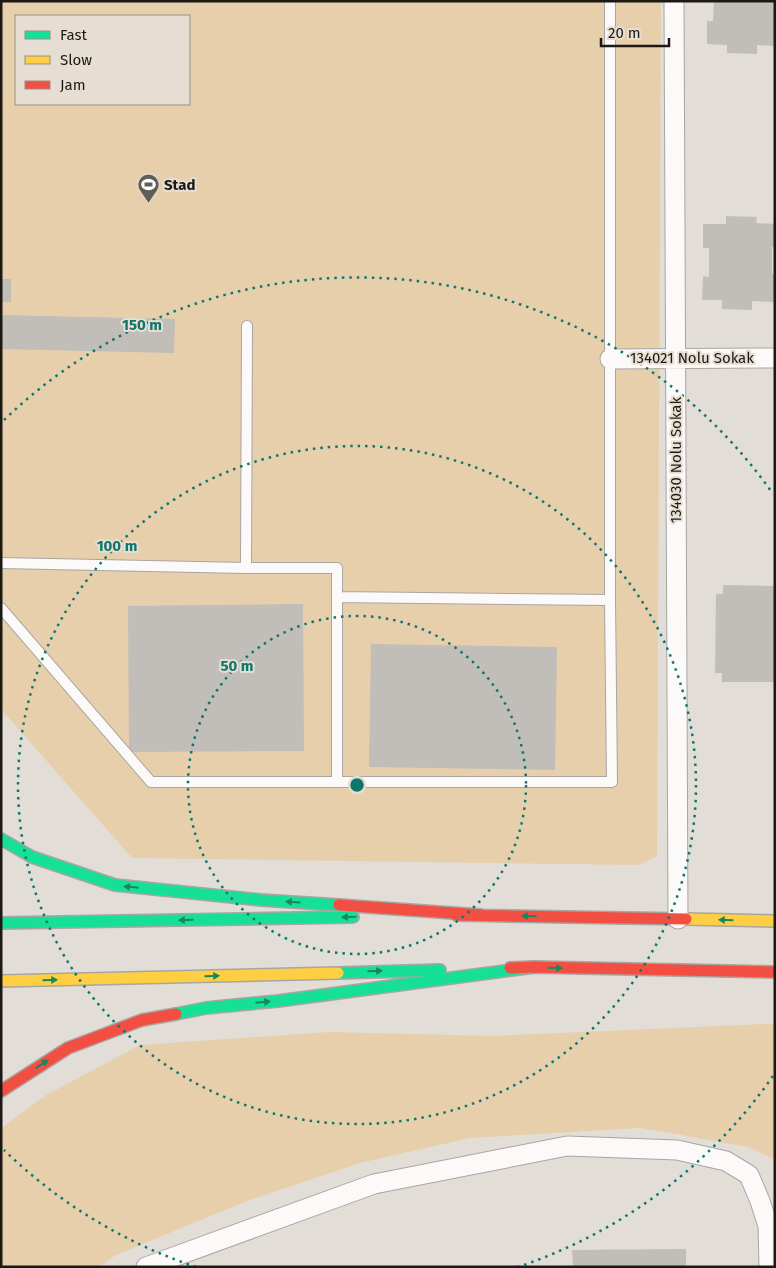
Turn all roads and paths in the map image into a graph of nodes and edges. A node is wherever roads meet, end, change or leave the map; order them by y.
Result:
1 (610, 1) edge
2 (674, 1) edge
3 (247, 326) dead end
4 (775, 358) edge
5 (610, 359) junction
6 (676, 359) junction
7 (1, 563) edge
8 (246, 568) junction
9 (337, 597) junction
10 (610, 600) junction
11 (1, 608) edge
12 (337, 782) junction
13 (1, 839) edge
14 (481, 914) junction
15 (678, 919) junction
16 (775, 921) edge
17 (1, 923) edge
18 (534, 967) junction
19 (775, 972) edge
20 (1, 981) edge
21 (1, 1091) edge
22 (146, 1267) edge
23 (769, 1267) edge

1 - 5 lane
2 - 6 street, 134030 Nolu Sokak
3 - 8 lane
4 - 6 street, 134021 Nolu Sokak
5 - 6 street, 134021 Nolu Sokak
5 - 10 lane
6 - 15 street, 134030 Nolu Sokak
7 - 8 lane
8 - 9 lane
9 - 10 lane
9 - 12 lane
10 - 12 lane
11 - 12 lane
14 -> 13 main road
15 -> 14 main road
14 -> 17 main road
16 -> 15 main road
18 -> 19 main road
20 -> 18 main road
21 -> 18 main road
22 - 23 street

